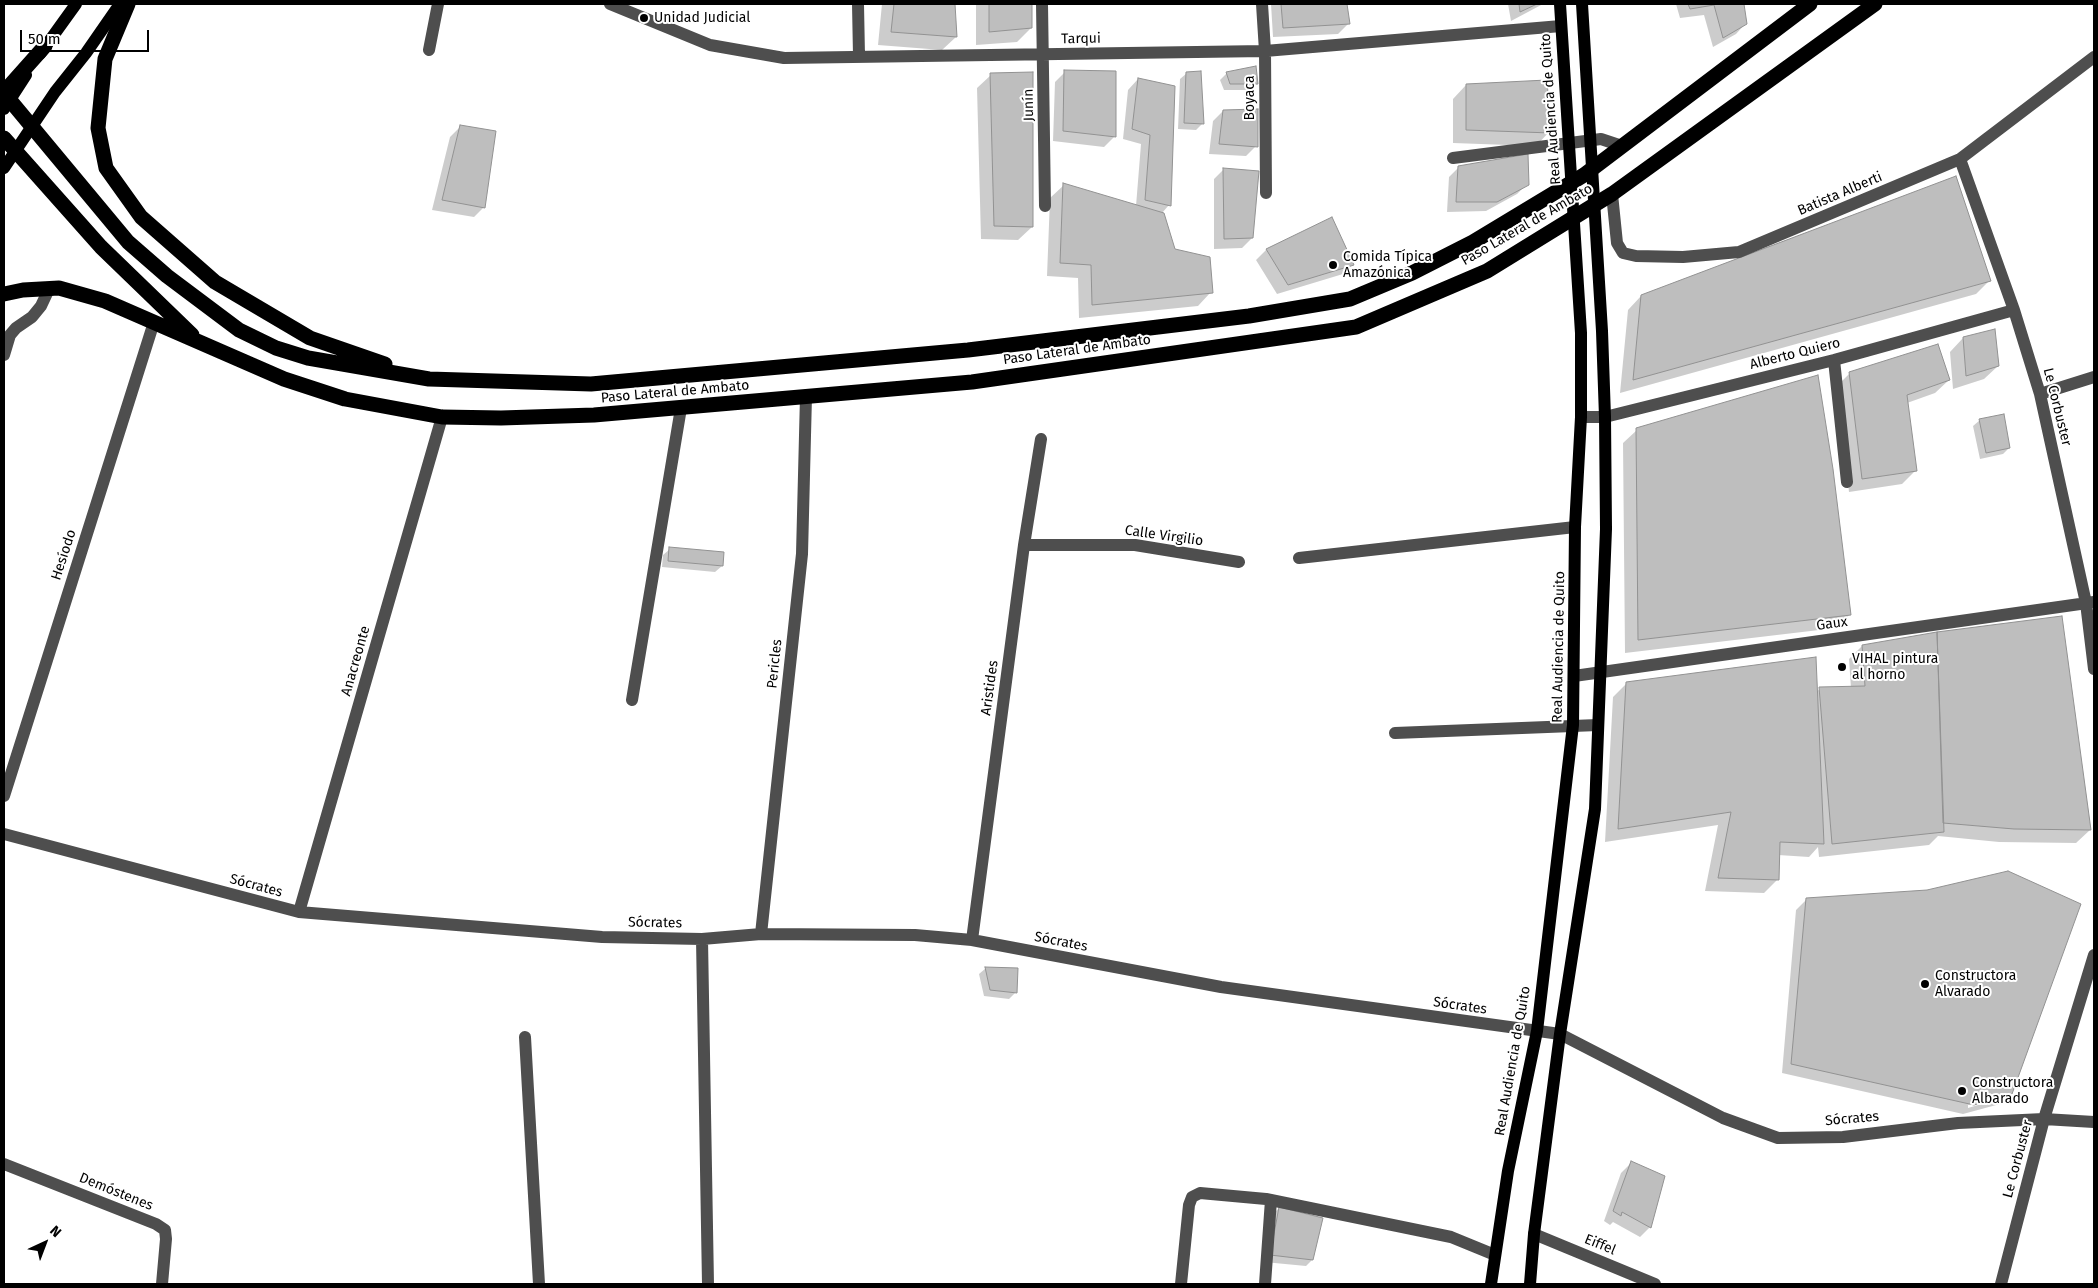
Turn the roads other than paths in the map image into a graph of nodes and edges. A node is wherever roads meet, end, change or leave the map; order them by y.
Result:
1 (76, 4) edge
2 (120, 4) edge
3 (128, 4) edge
4 (438, 4) edge
5 (610, 4) edge
6 (858, 4) edge
7 (1042, 4) edge
8 (1262, 4) edge
9 (1560, 4) edge
10 (1582, 4) edge
11 (1810, 4) edge
12 (1875, 4) edge
13 (1561, 26) junction
14 (45, 46) joint
15 (429, 50) dead end
16 (1265, 51) junction
17 (1043, 55) junction
18 (859, 56) junction
19 (2094, 57) edge
20 (28, 67) junction
21 (4, 92) edge
22 (4, 109) edge
23 (4, 138) edge
24 (1622, 146) junction
25 (1453, 158) dead end
26 (1960, 160) junction
27 (4, 168) edge
28 (1266, 192) dead end
29 (1612, 194) junction
30 (1045, 206) dead end
31 (49, 288) junction
32 (4, 294) edge
33 (2014, 310) junction
34 (154, 322) junction
35 (200, 343) junction
36 (4, 355) edge
37 (1834, 360) junction
38 (2094, 377) edge
39 (429, 379) junction
40 (2040, 394) junction
41 (806, 396) junction
42 (681, 408) junction
43 (1605, 416) junction
44 (442, 417) junction
45 (1580, 417) junction
46 (1041, 439) dead end
47 (1847, 482) dead end
48 (1575, 527) junction
49 (1024, 545) junction
50 (1299, 558) dead end
51 (1240, 562) dead end
52 (2090, 602) edge
53 (2094, 669) edge
54 (1599, 673) junction
55 (1574, 676) junction
56 (632, 700) dead end
57 (1573, 725) junction
58 (1598, 725) junction
59 (1394, 733) dead end
60 (4, 796) edge
61 (4, 834) edge
62 (299, 912) junction
63 (760, 934) junction
64 (702, 938) junction
65 (972, 940) junction
66 (2094, 955) edge
67 (1537, 1031) junction
68 (1560, 1034) junction
69 (526, 1037) dead end
70 (2044, 1119) junction
71 (2094, 1122) edge
72 (4, 1164) edge
73 (1272, 1200) junction
74 (1534, 1234) junction
75 (1495, 1255) junction
76 (162, 1284) edge
77 (539, 1284) edge
78 (708, 1284) edge
79 (1181, 1284) edge
80 (1265, 1284) edge
81 (1491, 1284) edge
82 (1530, 1284) edge
83 (1655, 1284) edge
84 (2001, 1284) edge

1 - 14 main road
2 - 27 main road
3 - 39 highway
4 - 15 street
5 - 18 street, Tarqui
6 - 18 street
7 - 17 street, Junín
8 - 16 street, Boyaca
9 - 13 main road, Real Audiencia de Quito
10 - 43 main road
11 - 24 highway, Paso Lateral de Ambato
12 - 29 highway, Paso Lateral de Ambato
13 - 16 street, Tarqui
13 - 45 main road, Real Audiencia de Quito
14 - 20 highway
16 - 17 street, Tarqui
16 - 28 street, Boyaca
17 - 18 street, Tarqui
17 - 30 street, Junín
19 - 26 street, Batista Alberti
20 - 21 highway
20 - 22 main road
21 - 39 highway
23 - 35 highway
24 - 25 street
24 - 39 highway, Paso Lateral de Ambato
26 - 29 street, Batista Alberti
26 - 33 street, Le Corbuster
29 - 41 highway, Paso Lateral de Ambato
31 - 32 highway, Paso Lateral de Ambato
31 - 34 highway, Paso Lateral de Ambato
31 - 36 street
33 - 37 street, Alberto Quiero
33 - 40 street, Le Corbuster
34 - 35 highway, Paso Lateral de Ambato
34 - 60 street, Hesíodo
35 - 44 highway, Paso Lateral de Ambato
37 - 43 street, Alberto Quiero
37 - 47 street
38 - 40 street
40 - 52 street, Le Corbuster
41 - 42 highway, Paso Lateral de Ambato
41 - 63 street, Pericles
42 - 44 highway, Paso Lateral de Ambato
42 - 56 street
43 - 45 street, Alberto Quiero
43 - 54 main road
44 - 62 street, Anacreonte
45 - 48 main road, Real Audiencia de Quito
46 - 49 street, Aristides
48 - 50 street
48 - 55 main road, Real Audiencia de Quito
49 - 51 street, Calle Virgilio
49 - 65 street, Aristides
52 - 53 street, Le Corbuster
52 - 54 street, Gaux
54 - 55 street, Gaux
54 - 58 main road
55 - 57 main road, Real Audiencia de Quito
57 - 58 street
57 - 59 street
57 - 67 main road, Real Audiencia de Quito
58 - 68 main road
61 - 62 street, Sócrates
62 - 64 street, Sócrates
63 - 64 street, Sócrates
63 - 65 street, Sócrates
64 - 78 street
65 - 67 street, Sócrates
66 - 70 street, Le Corbuster
67 - 68 street, Sócrates
67 - 75 main road, Real Audiencia de Quito
68 - 70 street, Sócrates
68 - 74 main road
69 - 77 street
70 - 71 street, Sócrates
70 - 84 street, Le Corbuster
72 - 76 street, Demóstenes
73 - 75 street
73 - 79 street
73 - 80 street
74 - 82 main road
74 - 83 street, Eiffel
75 - 81 main road, Real Audiencia de Quito

